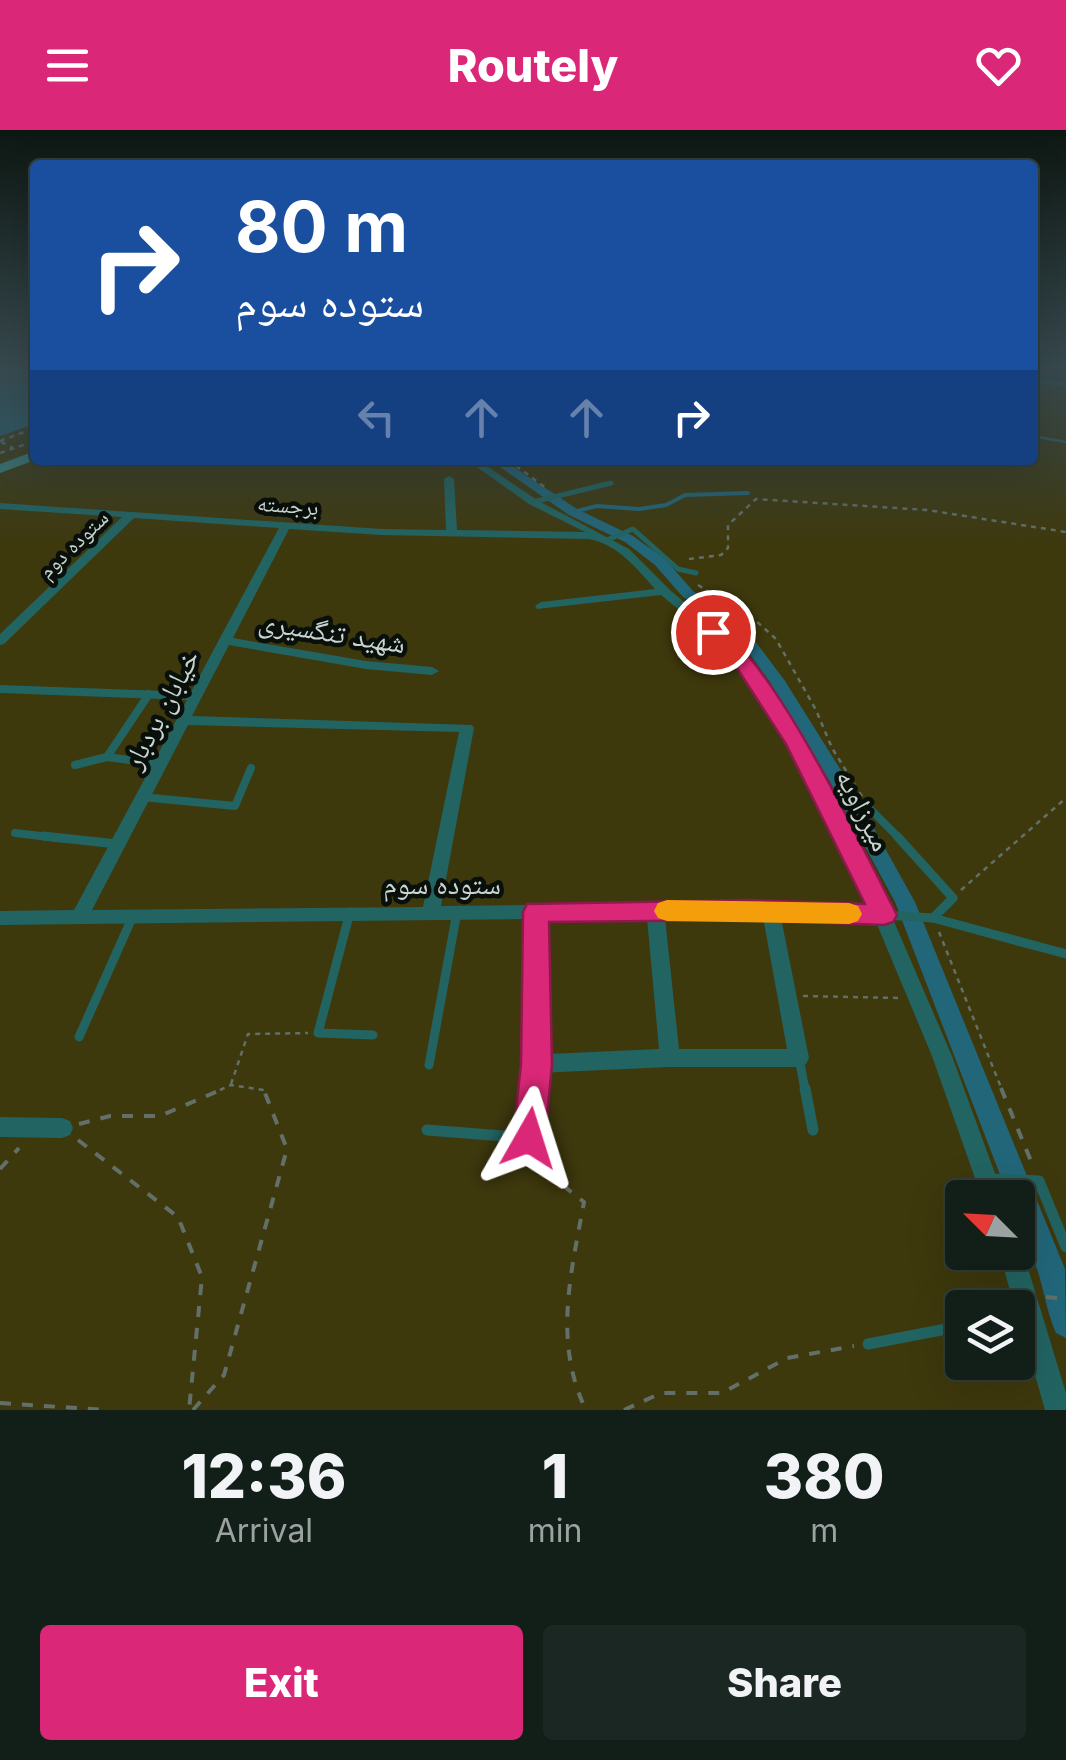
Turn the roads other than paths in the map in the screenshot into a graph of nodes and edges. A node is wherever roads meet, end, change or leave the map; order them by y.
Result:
1 (30, 446) edge
2 (0, 456) edge
3 (30, 458) edge
4 (480, 465) edge
5 (0, 469) edge
6 (450, 479) dead end
7 (610, 482) dead end
8 (537, 500) junction
9 (0, 506) edge
10 (130, 516) junction
11 (286, 525) junction
12 (452, 534) junction
13 (610, 536) junction
14 (696, 572) road end
15 (665, 591) junction
16 (541, 606) dead end
17 (225, 640) junction
18 (0, 642) edge
19 (432, 671) dead end
20 (0, 689) edge
21 (149, 694) junction
22 (196, 696) junction
23 (183, 720) junction
24 (107, 757) junction
25 (160, 764) junction
26 (75, 765) dead end
27 (251, 768) dead end
28 (142, 797) junction
29 (870, 809) road end
30 (15, 833) dead end
31 (118, 844) junction
32 (431, 911) junction
33 (656, 911) junction
34 (771, 911) junction
35 (350, 912) junction
36 (457, 912) junction
37 (536, 912) junction
38 (134, 914) junction
39 (891, 915) junction
40 (80, 916) junction
41 (0, 918) edge
42 (928, 918) junction
43 (1066, 954) edge
44 (372, 1035) dead end
45 (79, 1038) dead end
46 (670, 1058) junction
47 (798, 1058) junction
48 (537, 1064) junction
49 (429, 1065) dead end
50 (0, 1126) edge
51 (62, 1128) road end
52 (427, 1130) dead end
53 (814, 1130) dead end
54 (992, 1179) joint
55 (1066, 1247) edge
56 (945, 1329) edge
57 (1035, 1329) edge
58 (868, 1344) road end
59 (1058, 1410) edge

1 - 2 street
3 - 5 street
4 - 8 street, میرزاویه
6 - 12 street
7 - 8 lane
8 - 13 street, میرزاویه
9 - 10 street, برجسته
10 - 11 street, برجسته
10 - 18 street, ستوده دوم
11 - 12 street, برجسته
11 - 17 street, خیابان بردبار
12 - 13 street, برجسته
13 - 14 lane
13 - 15 street, میرزاویه
15 - 16 street
15 - 39 street, میرزاویه
17 - 19 street, شهید تنگسیری
17 - 22 street, خیابان بردبار
20 - 21 street
21 - 22 street
21 - 24 lane
22 - 23 street, خیابان بردبار
23 - 25 street, خیابان بردبار
23 - 32 street
24 - 25 lane
24 - 26 lane
25 - 28 street, خیابان بردبار
27 - 28 lane
28 - 31 street, خیابان بردبار
29 - 42 lane
30 - 31 lane
31 - 40 street, خیابان بردبار
32 - 35 street, ستوده سوم
32 - 36 street, ستوده سوم
33 - 34 street, ستوده سوم
33 - 37 street, ستوده سوم
33 - 46 street
34 - 39 street, ستوده سوم
34 - 47 street
35 - 38 street, ستوده سوم
35 - 44 lane
36 - 37 street, ستوده سوم
36 - 49 lane
37 - 48 street
38 - 40 street, ستوده سوم
38 - 45 lane
39 - 42 lane
39 - 54 street, میرزاویه
40 - 41 street, ستوده سوم
42 - 43 lane
46 - 47 street
46 - 48 street
47 - 53 lane
48 - 52 lane
50 - 51 street
54 - 55 lane
56 - 58 lane
57 - 59 street

